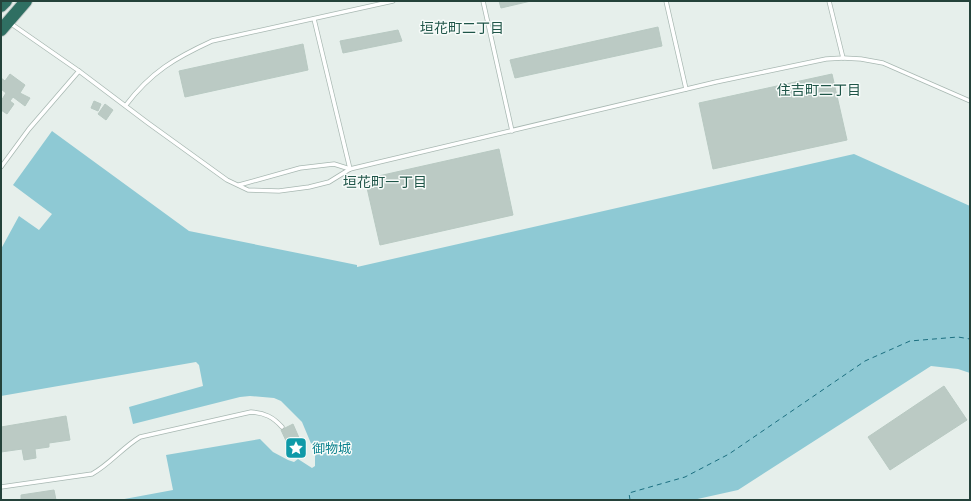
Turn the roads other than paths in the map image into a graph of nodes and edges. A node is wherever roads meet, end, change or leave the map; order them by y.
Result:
1 (6, 1) edge
2 (26, 1) edge
3 (393, 1) edge
4 (483, 1) edge
5 (666, 1) edge
6 (829, 1) edge
7 (1, 6) edge
8 (314, 19) junction
9 (4, 26) edge
10 (843, 58) junction
11 (79, 71) junction
12 (686, 89) junction
13 (970, 101) edge
14 (126, 105) junction
15 (512, 131) junction
16 (1, 167) edge
17 (350, 169) junction
18 (239, 185) junction
19 (282, 427) dead end
20 (1, 487) edge

1 - 7 highway
2 - 9 highway
3 - 8 lane
4 - 15 lane
5 - 12 lane
6 - 10 lane
8 - 14 lane
8 - 17 lane
9 - 11 lane
10 - 12 lane
10 - 13 lane
11 - 14 lane
11 - 16 lane
12 - 15 lane
14 - 18 lane
15 - 17 lane
17 - 18 lane
17 - 18 lane
19 - 20 lane

